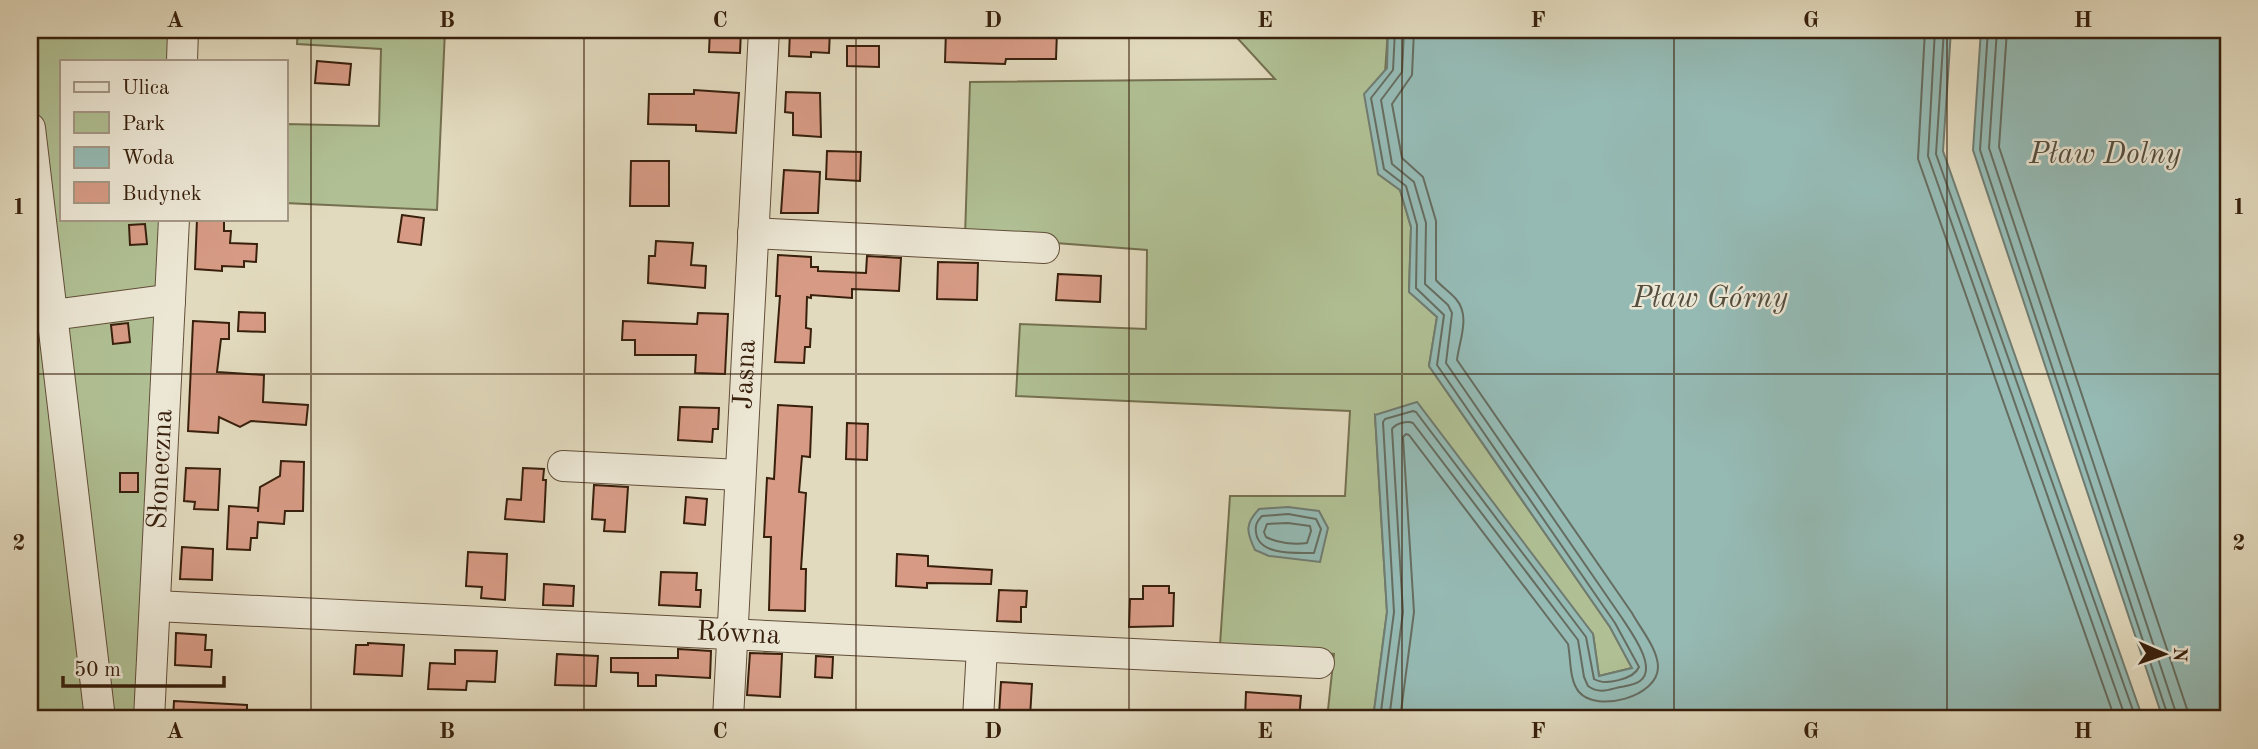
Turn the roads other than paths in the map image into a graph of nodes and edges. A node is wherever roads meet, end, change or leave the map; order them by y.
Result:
1 (183, 30) edge
2 (764, 30) edge
3 (182, 60) edge
4 (30, 128) edge
5 (174, 220) edge
6 (753, 233) junction
7 (1044, 248) dead end
8 (170, 302) junction
9 (42, 316) edge
10 (563, 466) dead end
11 (740, 475) junction
12 (156, 606) junction
13 (732, 634) junction
14 (982, 648) junction
15 (1319, 663) dead end
16 (100, 719) edge
17 (149, 719) edge
18 (728, 719) edge
19 (978, 719) edge

1 - 3 street
2 - 6 street, Jasna
4 - 9 street
5 - 8 street, Słoneczna
6 - 7 street
6 - 11 street, Jasna
8 - 9 street
8 - 12 street, Słoneczna
9 - 16 street
10 - 11 street
11 - 13 street, Jasna
12 - 13 street, Równa
12 - 17 street, Słoneczna
13 - 14 street, Równa
13 - 18 street, Jasna
14 - 15 street, Równa
14 - 19 street

